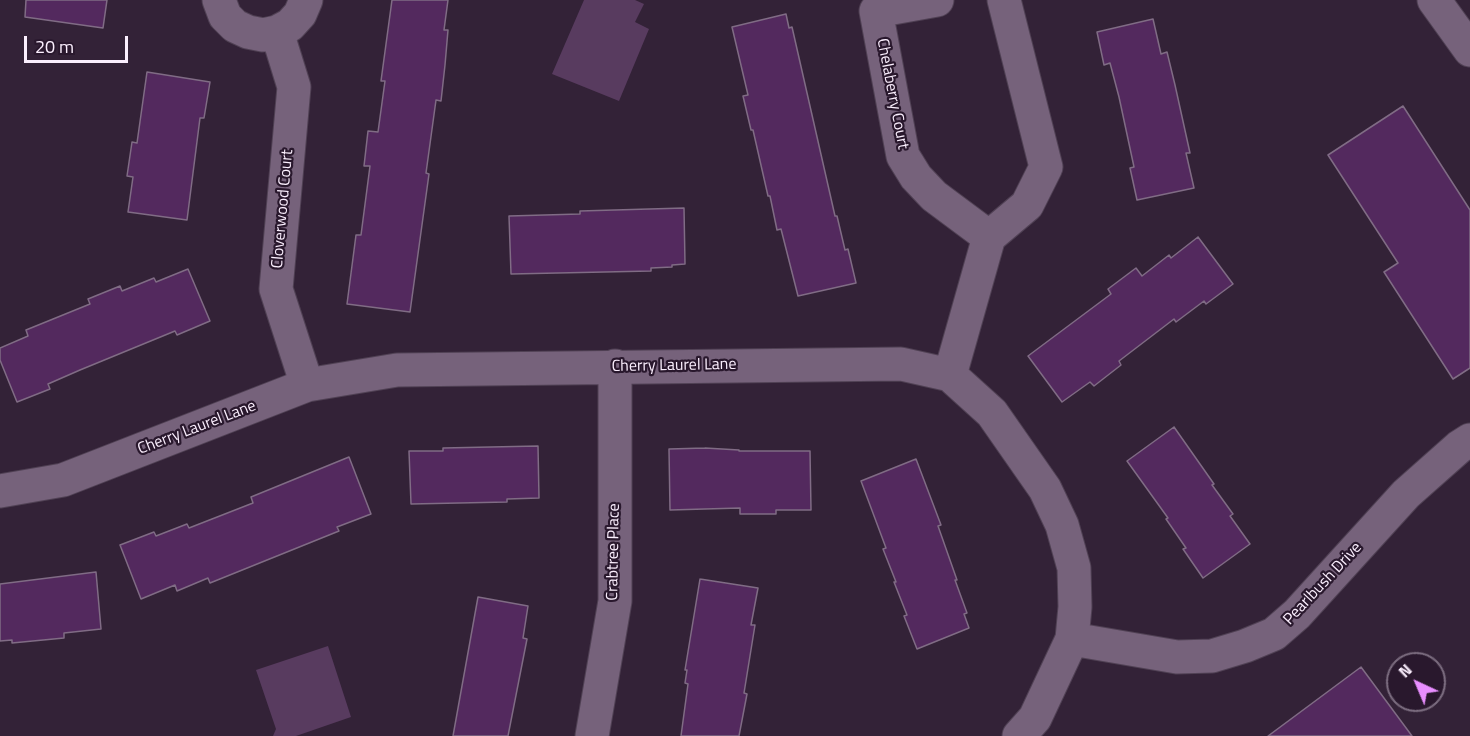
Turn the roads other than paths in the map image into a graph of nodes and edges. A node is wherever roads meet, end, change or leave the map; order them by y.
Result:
1 (219, 0) edge
2 (306, 0) edge
3 (937, 0) edge
4 (1004, 0) edge
5 (1434, 0) edge
6 (277, 32) junction
7 (1470, 50) edge
8 (989, 237) junction
9 (615, 366) junction
10 (950, 375) junction
11 (306, 385) junction
12 (1470, 440) edge
13 (0, 491) edge
14 (1072, 639) junction
15 (592, 736) edge
16 (1019, 736) edge

1 - 6 street
2 - 6 street
3 - 8 street, Chelaberry Court
4 - 8 street
5 - 7 street
6 - 11 street, Cloverwood Court
8 - 10 street
9 - 10 street, Cherry Laurel Lane
9 - 11 street, Cherry Laurel Lane
9 - 15 street, Crabtree Place
10 - 14 street, Cherry Laurel Lane
11 - 13 street, Cherry Laurel Lane
12 - 14 street, Pearlbush Drive
14 - 16 street, Cherry Laurel Lane

